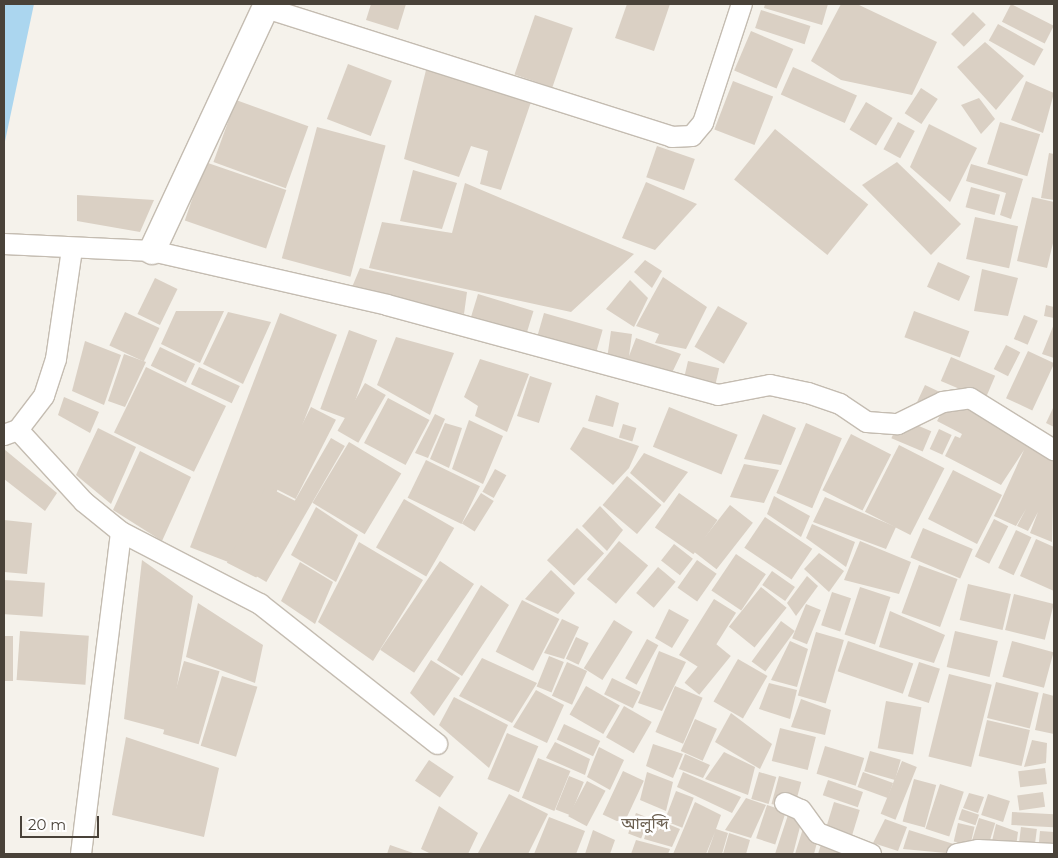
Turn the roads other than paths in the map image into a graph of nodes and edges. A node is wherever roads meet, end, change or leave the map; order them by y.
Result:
1 (741, 4) edge
2 (266, 6) edge
3 (4, 244) edge
4 (72, 250) junction
5 (152, 251) junction
6 (11, 433) edge
7 (1054, 450) edge
8 (122, 532) junction
9 (437, 744) dead end
10 (785, 802) dead end
11 (81, 854) edge
12 (872, 854) edge
13 (956, 854) edge
14 (1054, 854) edge

1 - 2 street
2 - 5 street
3 - 4 street
4 - 5 street
4 - 6 street
5 - 7 street
6 - 8 street
8 - 9 street
8 - 11 street
10 - 12 street
13 - 14 street

